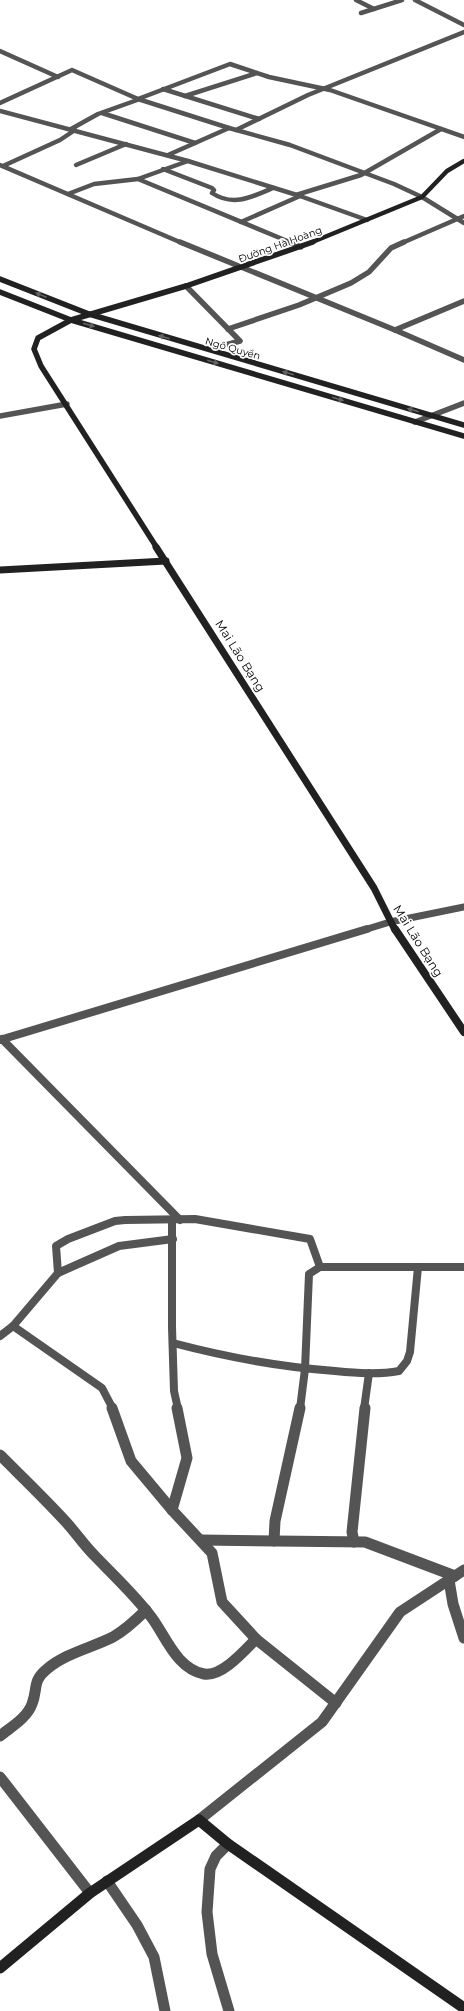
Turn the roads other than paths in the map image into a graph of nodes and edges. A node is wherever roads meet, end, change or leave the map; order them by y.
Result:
1 (356, 0) edge
2 (402, 0) edge
3 (415, 0) edge
4 (374, 9) junction
5 (362, 13) dead end
6 (464, 25) edge
7 (464, 32) edge
8 (0, 51) edge
9 (257, 74) junction
10 (58, 77) junction
11 (163, 89) junction
12 (321, 90) junction
13 (185, 96) junction
14 (139, 99) junction
15 (0, 103) edge
16 (0, 111) edge
17 (102, 113) junction
18 (259, 119) junction
19 (229, 128) junction
20 (441, 129) junction
21 (73, 130) junction
22 (236, 130) junction
23 (464, 137) edge
24 (195, 143) junction
25 (126, 144) junction
26 (168, 155) junction
27 (188, 161) junction
28 (464, 161) edge
29 (76, 165) dead end
30 (1, 166) edge
31 (163, 169) junction
32 (365, 173) junction
33 (138, 179) junction
34 (273, 188) junction
35 (68, 194) junction
36 (298, 196) junction
37 (422, 197) junction
38 (464, 216) edge
39 (457, 218) junction
40 (366, 220) junction
41 (241, 222) junction
42 (464, 223) edge
43 (301, 247) junction
44 (240, 268) junction
45 (0, 279) edge
46 (186, 286) junction
47 (0, 292) edge
48 (316, 298) junction
49 (464, 301) edge
50 (88, 314) junction
51 (72, 320) junction
52 (228, 329) junction
53 (395, 330) junction
54 (222, 346) dead end
55 (464, 360) edge
56 (464, 403) edge
57 (67, 404) junction
58 (429, 415) junction
59 (0, 416) edge
60 (415, 422) junction
61 (464, 425) edge
62 (464, 436) edge
63 (166, 561) junction
64 (0, 570) edge
65 (464, 907) edge
66 (390, 922) junction
67 (464, 1032) edge
68 (1, 1039) edge
69 (176, 1220) junction
70 (173, 1239) junction
71 (320, 1267) junction
72 (418, 1267) junction
73 (464, 1267) edge
74 (58, 1273) junction
75 (13, 1326) junction
76 (0, 1336) edge
77 (173, 1343) junction
78 (305, 1369) junction
79 (369, 1373) junction
80 (0, 1455) edge
81 (172, 1510) junction
82 (200, 1540) junction
83 (274, 1541) junction
84 (354, 1542) junction
85 (456, 1575) edge
86 (146, 1610) junction
87 (464, 1638) edge
88 (256, 1639) junction
89 (336, 1703) junction
90 (0, 1736) edge
91 (0, 1777) edge
92 (198, 1820) junction
93 (228, 1844) junction
94 (107, 1881) junction
95 (90, 1893) junction
96 (0, 1968) edge
97 (464, 2008) edge
98 (165, 2011) edge
99 (229, 2011) edge

1 - 4 street
2 - 4 street
3 - 6 street
4 - 5 street
7 - 12 street
8 - 10 street
9 - 11 street
9 - 12 street
9 - 13 street
10 - 14 street
10 - 15 street
11 - 13 street
11 - 14 street
12 - 18 street
12 - 20 street
13 - 18 street
14 - 17 street
14 - 19 street
16 - 21 street
17 - 21 street
17 - 24 street
18 - 22 street
19 - 22 street
19 - 24 street
20 - 23 street
20 - 32 street
21 - 25 street
21 - 30 street
22 - 32 street
24 - 26 street
25 - 26 street
25 - 29 street
26 - 27 street
27 - 31 street
27 - 34 street
28 - 37 street, Đường Hà Hoàng
30 - 35 street
31 - 33 street
31 - 34 street
32 - 36 street
32 - 37 street
33 - 35 street
33 - 41 street
34 - 36 street
35 - 44 street
36 - 40 street
36 - 41 street
37 - 39 street
37 - 40 street, Đường Hà Hoàng
38 - 39 street
39 - 42 street
39 - 48 street
40 - 43 street, Đường Hà Hoàng
41 - 43 street
43 - 44 street, Đường Hà Hoàng
44 - 46 street, Đường Hà Hoàng
44 - 48 street
50 -> 45 street, Ngô Quyền
46 - 50 street, Đường Hà Hoàng
46 - 52 street
47 - 51 street, Ngô Quyền
48 - 52 street
48 - 53 street
49 - 53 street
50 - 51 street, Mai Lão Bạng
58 -> 50 street, Ngô Quyền
51 - 57 street, Mai Lão Bạng
51 -> 60 street, Ngô Quyền
52 - 54 street
53 - 55 street
56 - 58 street
57 - 59 street
57 - 63 street, Mai Lão Bạng
58 - 60 street
58 - 61 street, Ngô Quyền
60 - 62 street, Ngô Quyền
63 - 64 street
63 - 66 street, Mai Lão Bạng
65 - 66 street
66 - 67 street, Mai Lão Bạng
66 - 68 street
68 - 69 street
69 - 70 street
69 - 71 street
69 - 74 street
70 - 74 street
70 - 77 street
71 - 72 street
71 - 78 street
72 - 73 street
72 - 79 street
74 - 75 street
75 - 76 street
75 - 81 street
77 - 78 street
77 - 81 street
78 - 79 street
78 - 83 street
79 - 84 street
80 - 86 street
81 - 82 street
82 - 83 street
82 - 88 street
83 - 84 street
84 - 85 street
85 - 87 street
85 - 89 street
86 - 88 street
86 - 90 street
88 - 89 street
89 - 92 street
91 - 95 street
92 - 93 street
92 - 94 street
93 - 97 street
93 - 99 street
94 - 95 street
94 - 98 street
95 - 96 street

